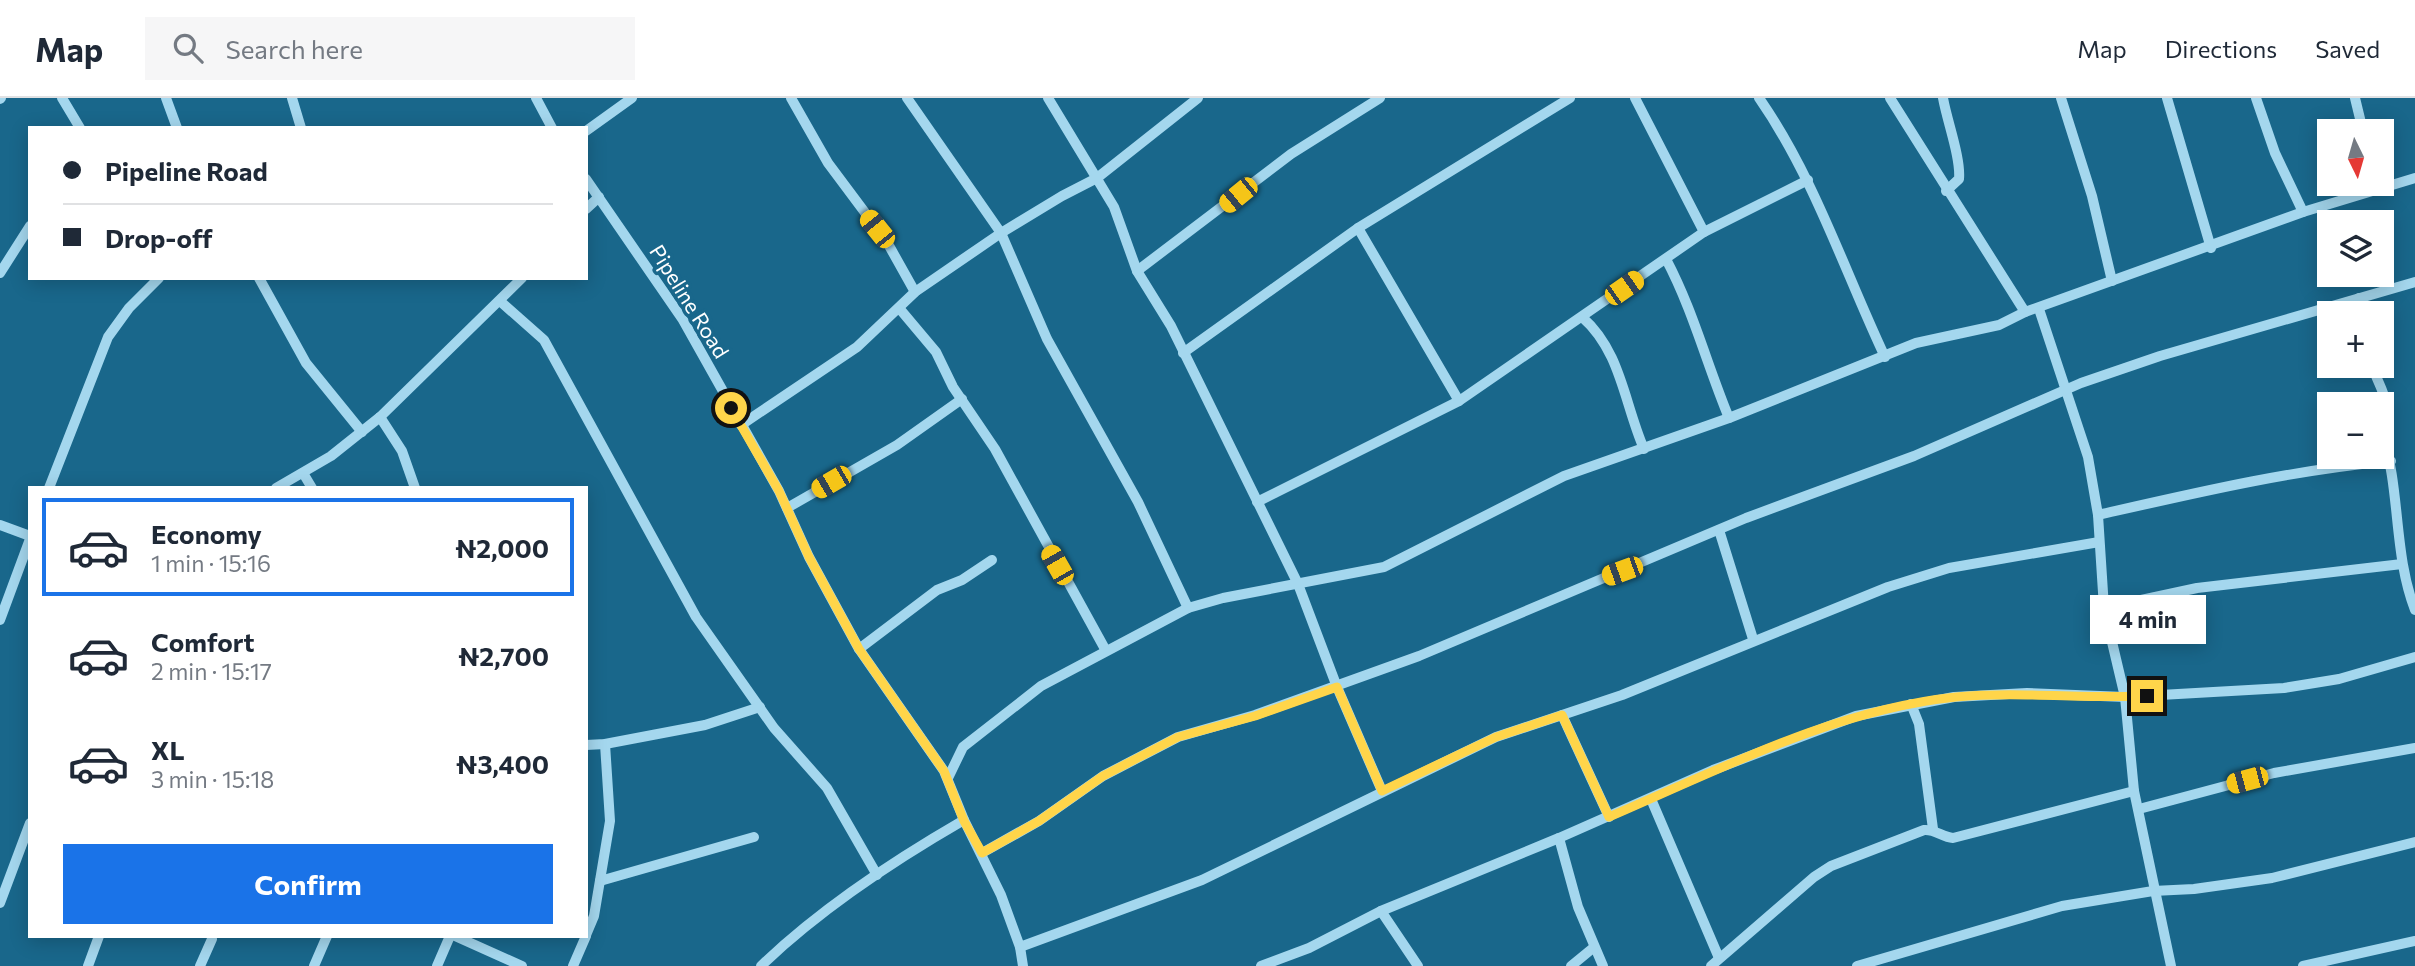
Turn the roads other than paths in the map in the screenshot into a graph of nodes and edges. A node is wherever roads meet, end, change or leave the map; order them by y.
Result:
1 (62, 98) edge
2 (166, 98) edge
3 (292, 98) edge
4 (536, 98) edge
5 (632, 98) edge
6 (791, 98) edge
7 (907, 98) edge
8 (1048, 98) edge
9 (1198, 98) edge
10 (1380, 98) edge
11 (1570, 98) edge
12 (1635, 98) edge
13 (1759, 98) edge
14 (1890, 98) edge
15 (1943, 98) edge
16 (2061, 98) edge
17 (2166, 98) edge
18 (2256, 98) edge
19 (2355, 98) edge
20 (2360, 119) edge
21 (79, 126) edge
22 (176, 126) edge
23 (300, 126) edge
24 (551, 126) edge
25 (588, 130) edge
26 (1097, 178) junction
27 (2415, 178) edge
28 (1808, 180) junction
29 (588, 183) edge
30 (2394, 183) edge
31 (1946, 191) junction
32 (2350, 196) edge
33 (599, 197) junction
34 (588, 207) edge
35 (2303, 212) junction
36 (1358, 228) junction
37 (28, 229) edge
38 (1704, 232) junction
39 (1001, 233) junction
40 (2211, 248) junction
41 (1666, 259) junction
42 (1137, 271) junction
43 (0, 273) edge
44 (157, 280) edge
45 (260, 280) edge
46 (520, 280) edge
47 (2112, 281) junction
48 (2415, 282) edge
49 (915, 292) junction
50 (2359, 298) junction
51 (2361, 301) edge
52 (501, 302) junction
53 (899, 308) junction
54 (2039, 309) junction
55 (2025, 313) junction
56 (1582, 317) junction
57 (1182, 353) junction
58 (1885, 357) junction
59 (2067, 388) junction
60 (962, 399) junction
61 (1459, 401) junction
62 (380, 417) junction
63 (1729, 418) junction
64 (741, 425) junction
65 (362, 432) junction
66 (1644, 449) junction
67 (2323, 469) edge
68 (2392, 469) edge
69 (303, 473) junction
70 (49, 486) edge
71 (280, 486) edge
72 (311, 486) edge
73 (414, 486) edge
74 (1257, 502) junction
75 (787, 508) junction
76 (2098, 515) junction
77 (0, 525) edge
78 (1719, 530) junction
79 (28, 536) edge
80 (2099, 542) junction
81 (28, 543) edge
82 (992, 560) dead end
83 (2402, 564) junction
84 (1298, 584) junction
85 (1188, 608) junction
86 (2104, 608) junction
87 (2415, 610) edge
88 (0, 620) edge
89 (1754, 639) junction
90 (859, 649) junction
91 (1105, 649) junction
92 (2415, 657) edge
93 (1337, 687) junction
94 (2125, 697) junction
95 (1911, 704) junction
96 (760, 707) junction
97 (1562, 715) junction
98 (605, 744) junction
99 (588, 745) edge
100 (2415, 748) edge
101 (948, 778) junction
102 (2134, 790) junction
103 (1382, 791) junction
104 (1651, 799) junction
105 (2139, 808) junction
106 (1609, 817) junction
107 (964, 821) junction
108 (28, 828) edge
109 (1933, 829) junction
110 (754, 837) dead end
111 (1559, 838) junction
112 (2415, 842) edge
113 (982, 853) junction
114 (877, 875) junction
115 (600, 881) junction
116 (2153, 891) junction
117 (0, 903) edge
118 (1381, 911) junction
119 (588, 931) edge
120 (98, 938) edge
121 (326, 938) edge
122 (452, 938) edge
123 (458, 938) edge
124 (585, 938) edge
125 (212, 939) dead end
126 (2415, 941) edge
127 (1020, 947) junction
128 (1593, 948) junction
129 (1715, 962) edge
130 (88, 966) edge
131 (200, 966) edge
132 (314, 966) edge
133 (437, 966) edge
134 (522, 966) edge
135 (573, 966) edge
136 (761, 966) edge
137 (1023, 966) edge
138 (1261, 966) edge
139 (1418, 966) edge
140 (1571, 966) edge
141 (1603, 966) edge
142 (1857, 966) edge
143 (2171, 966) edge
144 (2303, 966) edge

1 - 21 street
2 - 22 street
3 - 23 street
4 - 24 street
5 - 25 street
6 - 49 street
7 - 39 street
8 - 26 street
9 - 26 street
10 - 42 street
11 - 36 street
12 - 38 street
13 - 28 street
14 - 31 street
15 - 31 street
16 - 47 street
17 - 40 street
18 - 35 street
19 - 20 street
26 - 39 street
26 - 42 street
27 - 30 street
28 - 38 street
28 - 58 street
29 - 33 street, Pipeline Road
31 - 55 street
32 - 35 street
33 - 34 street
33 - 64 street, Pipeline Road
35 - 40 street
36 - 57 street
36 - 61 street
37 - 43 street
38 - 41 street
39 - 49 street
39 - 85 street
40 - 47 street
41 - 56 street
41 - 63 street
42 - 57 street
44 - 70 street
45 - 65 street
46 - 52 street
47 - 54 street
48 - 50 street
49 - 53 street
50 - 51 street
50 - 59 street
52 - 62 street
52 - 96 street
53 - 60 street
53 - 64 street
54 - 55 street
54 - 59 street
55 - 58 street
56 - 61 street
56 - 66 street
57 - 74 street
58 - 63 street
59 - 76 street
59 - 78 street
60 - 75 street
60 - 91 street
61 - 74 street
62 - 65 street
62 - 73 street
63 - 66 street
64 - 75 street, Pipeline Road
65 - 69 street
66 - 84 street
67 - 76 street
68 - 83 street
69 - 71 street
69 - 72 street
74 - 84 street
75 - 90 street, Pipeline Road
76 - 80 street
77 - 79 street
78 - 89 street
78 - 93 street
80 - 86 street
80 - 89 street
81 - 88 street
82 - 90 street
83 - 86 street
83 - 87 street
84 - 85 street
84 - 93 street
85 - 91 street
86 - 94 street
89 - 97 street
90 - 101 street, Pipeline Road
91 - 101 street
92 - 94 street
93 - 103 street
93 - 113 street
94 - 95 street
94 - 102 street
95 - 104 street
95 - 109 street
96 - 98 street
96 - 114 street
97 - 103 street
97 - 106 street
98 - 99 street
98 - 115 street
100 - 105 street
101 - 107 street, Pipeline Road
102 - 105 street
102 - 109 street
103 - 127 street
104 - 106 street
104 - 129 street
105 - 116 street
106 - 111 street
107 - 113 street, Pipeline Road
107 - 114 street
108 - 117 street
109 - 129 street
110 - 115 street
111 - 118 street
111 - 128 street
112 - 116 street
113 - 127 street, Pipeline Road
114 - 136 street
115 - 119 street
116 - 142 street
116 - 143 street
118 - 138 street
118 - 139 street
120 - 130 street
121 - 132 street
122 - 133 street
123 - 134 street
124 - 135 street
125 - 131 street
126 - 144 street
127 - 137 street, Pipeline Road
128 - 140 street
128 - 141 street

